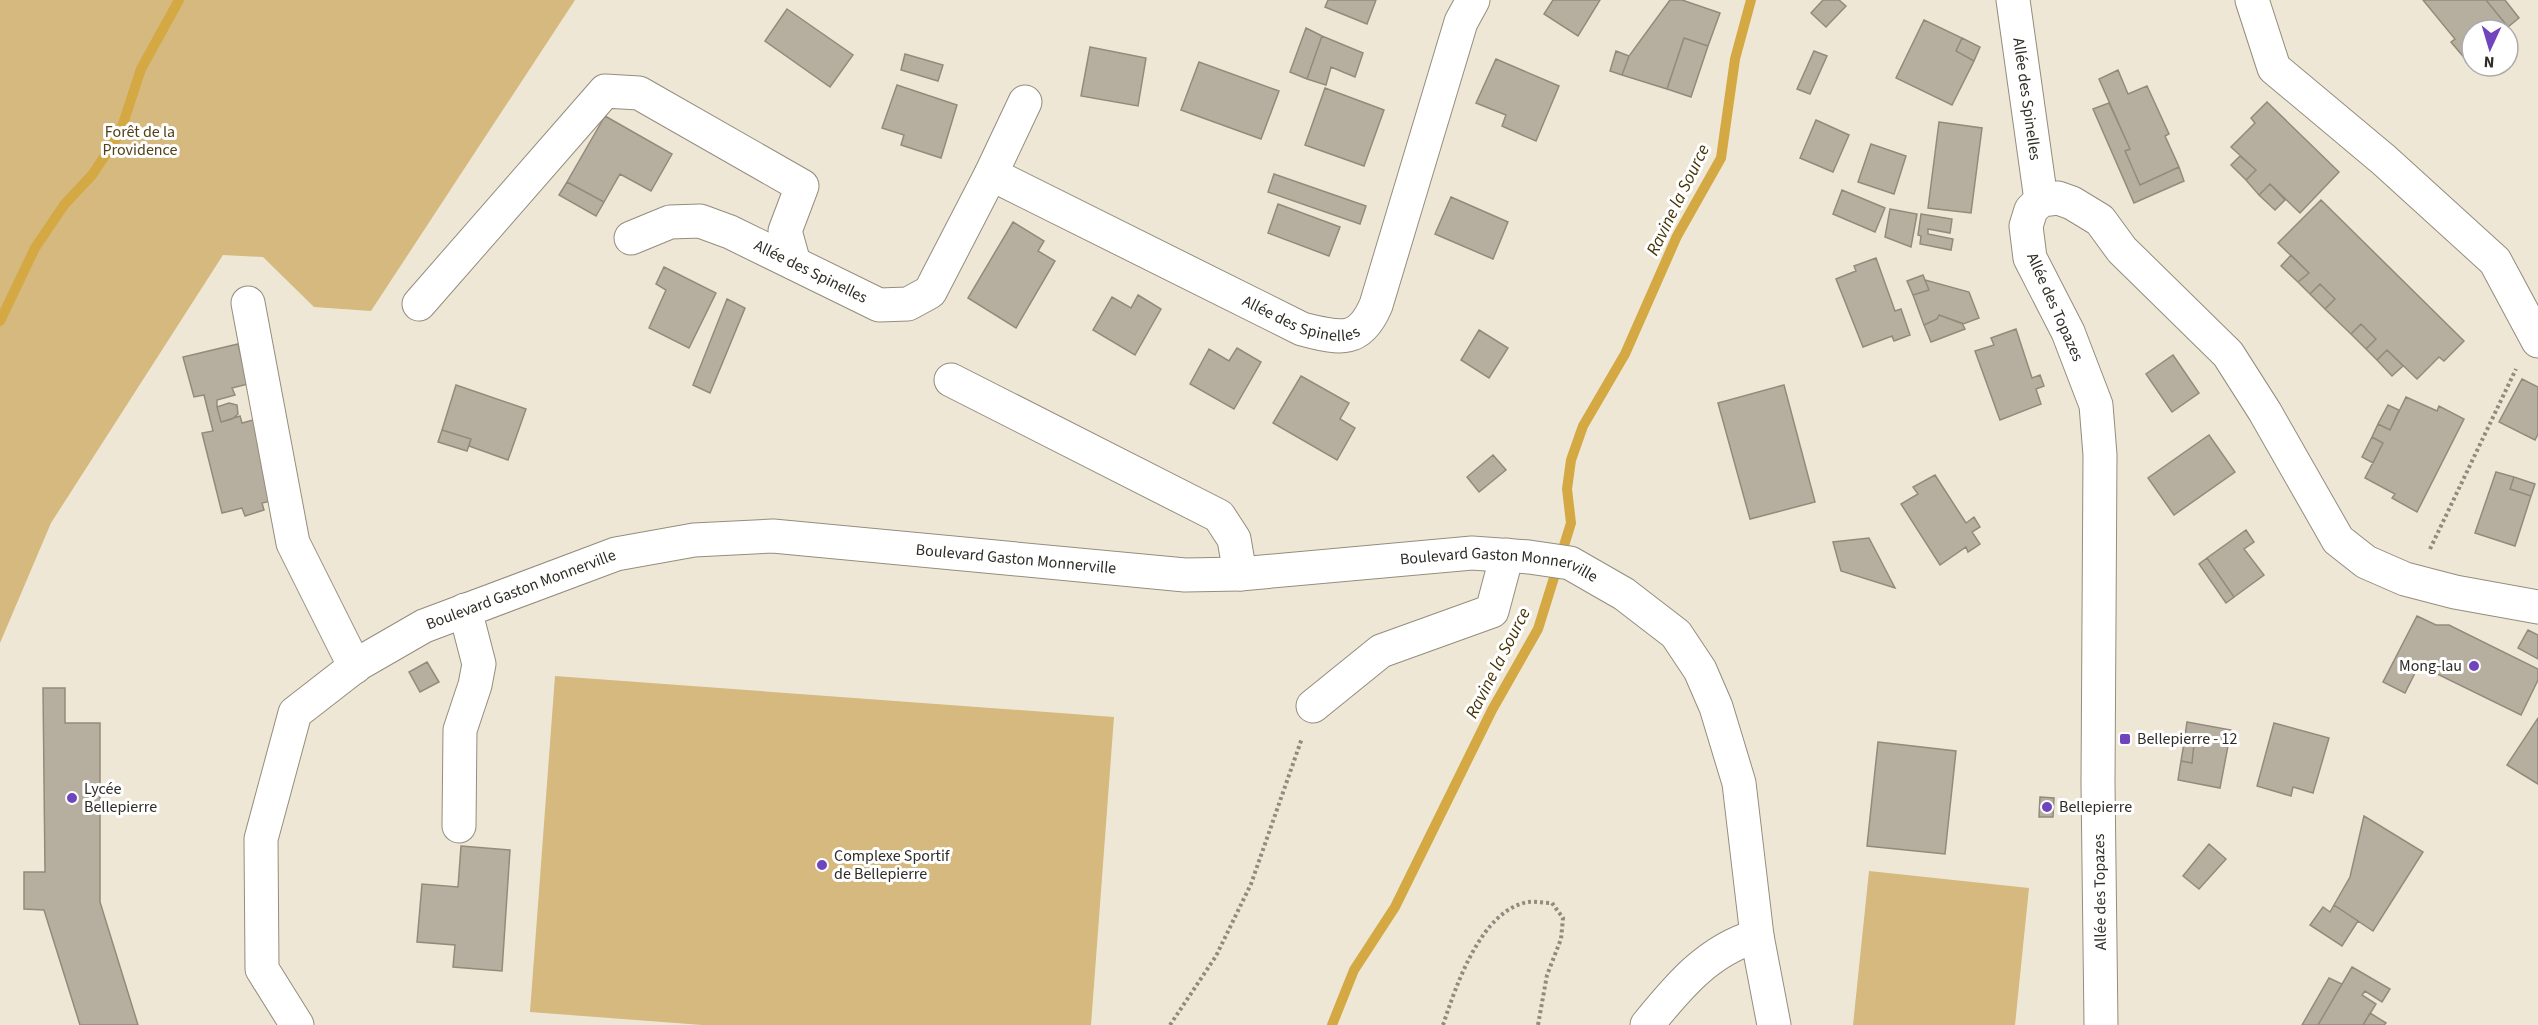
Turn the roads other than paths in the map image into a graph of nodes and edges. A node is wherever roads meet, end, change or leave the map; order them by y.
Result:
1 (1473, 0) edge
2 (2013, 0) edge
3 (2252, 0) edge
4 (1025, 102) dead end
5 (992, 174) junction
6 (2041, 200) junction
7 (631, 238) dead end
8 (794, 263) junction
9 (248, 303) dead end
10 (419, 304) dead end
11 (2532, 354) edge
12 (951, 380) dead end
13 (1518, 556) junction
14 (1240, 574) junction
15 (2538, 607) edge
16 (465, 610) junction
17 (355, 667) junction
18 (1313, 706) road end
19 (459, 826) dead end
20 (1757, 936) junction
21 (297, 1025) edge
22 (1647, 1025) edge
23 (1774, 1025) edge
24 (2101, 1025) edge

1 - 5 street, Allée des Spinelles
2 - 6 street, Allée des Spinelles
3 - 11 street
4 - 5 street, Allée des Spinelles
5 - 8 street, Allée des Spinelles
6 - 15 street
6 - 24 street, Allée des Topazes
7 - 8 street, Allée des Spinelles
8 - 10 street
9 - 17 street
12 - 14 street
13 - 14 street, Boulevard Gaston Monnerville
13 - 18 street
13 - 20 street, Boulevard Gaston Monnerville
14 - 16 street, Boulevard Gaston Monnerville
16 - 17 street, Boulevard Gaston Monnerville
16 - 19 street
17 - 21 street, Boulevard Gaston Monnerville
20 - 22 street
20 - 23 street, Boulevard Gaston Monnerville

